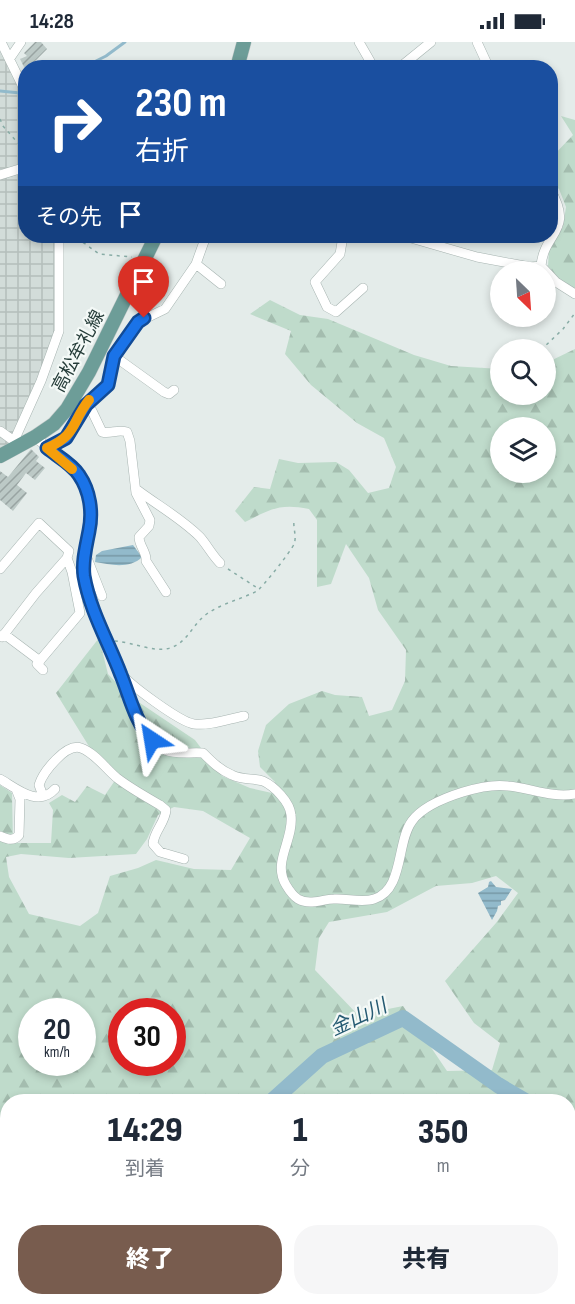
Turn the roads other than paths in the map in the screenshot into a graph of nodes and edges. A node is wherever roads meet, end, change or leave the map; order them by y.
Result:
1 (2, 42) edge
2 (21, 42) edge
3 (244, 42) edge
4 (360, 42) edge
5 (431, 42) edge
6 (477, 42) edge
7 (10, 58) junction
8 (239, 60) edge
9 (370, 60) edge
10 (409, 60) edge
11 (485, 60) edge
12 (18, 76) edge
13 (18, 169) edge
14 (0, 175) edge
15 (558, 202) edge
16 (558, 231) edge
17 (59, 243) edge
18 (152, 243) edge
19 (204, 243) edge
20 (342, 243) edge
21 (428, 243) edge
22 (550, 243) edge
23 (498, 261) edge
24 (542, 261) edge
25 (196, 264) junction
26 (556, 282) edge
27 (221, 284) dead end
28 (363, 288) dead end
29 (575, 294) edge
30 (114, 356) junction
31 (174, 390) dead end
32 (86, 405) junction
33 (0, 431) edge
34 (35, 437) junction
35 (15, 445) junction
36 (47, 448) junction
37 (0, 456) edge
38 (136, 489) junction
39 (85, 553) junction
40 (67, 558) junction
41 (220, 563) road end
42 (0, 569) edge
43 (166, 592) dead end
44 (102, 596) dead end
45 (2, 635) edge
46 (121, 674) junction
47 (244, 716) dead end
48 (0, 778) edge
49 (16, 789) junction
50 (55, 789) dead end
51 (575, 794) edge
52 (43, 796) junction
53 (0, 836) edge
54 (184, 859) dead end

1 - 7 street
2 - 7 street
3 - 8 main road
4 - 9 street
5 - 10 street
6 - 11 street
7 - 12 street
13 - 14 street
15 - 16 street
17 - 35 street
18 - 34 main road, 高松牟礼線
19 - 25 street
20 - 28 street
21 - 23 street
22 - 24 street
25 - 27 street
25 - 30 street
26 - 29 street
30 - 31 street
30 - 32 street
32 - 36 street
32 - 38 street
33 - 35 street
34 - 35 main road, 高松牟礼線
34 - 36 street
35 - 37 main road, 高松牟礼線
36 - 39 street
38 - 41 street
38 - 43 street
39 - 44 street
39 - 46 street
40 - 42 street
40 - 45 street
40 - 45 street
46 - 47 street
46 - 51 street
48 - 49 street
49 - 52 street
49 - 53 street
50 - 52 street
52 - 54 street

